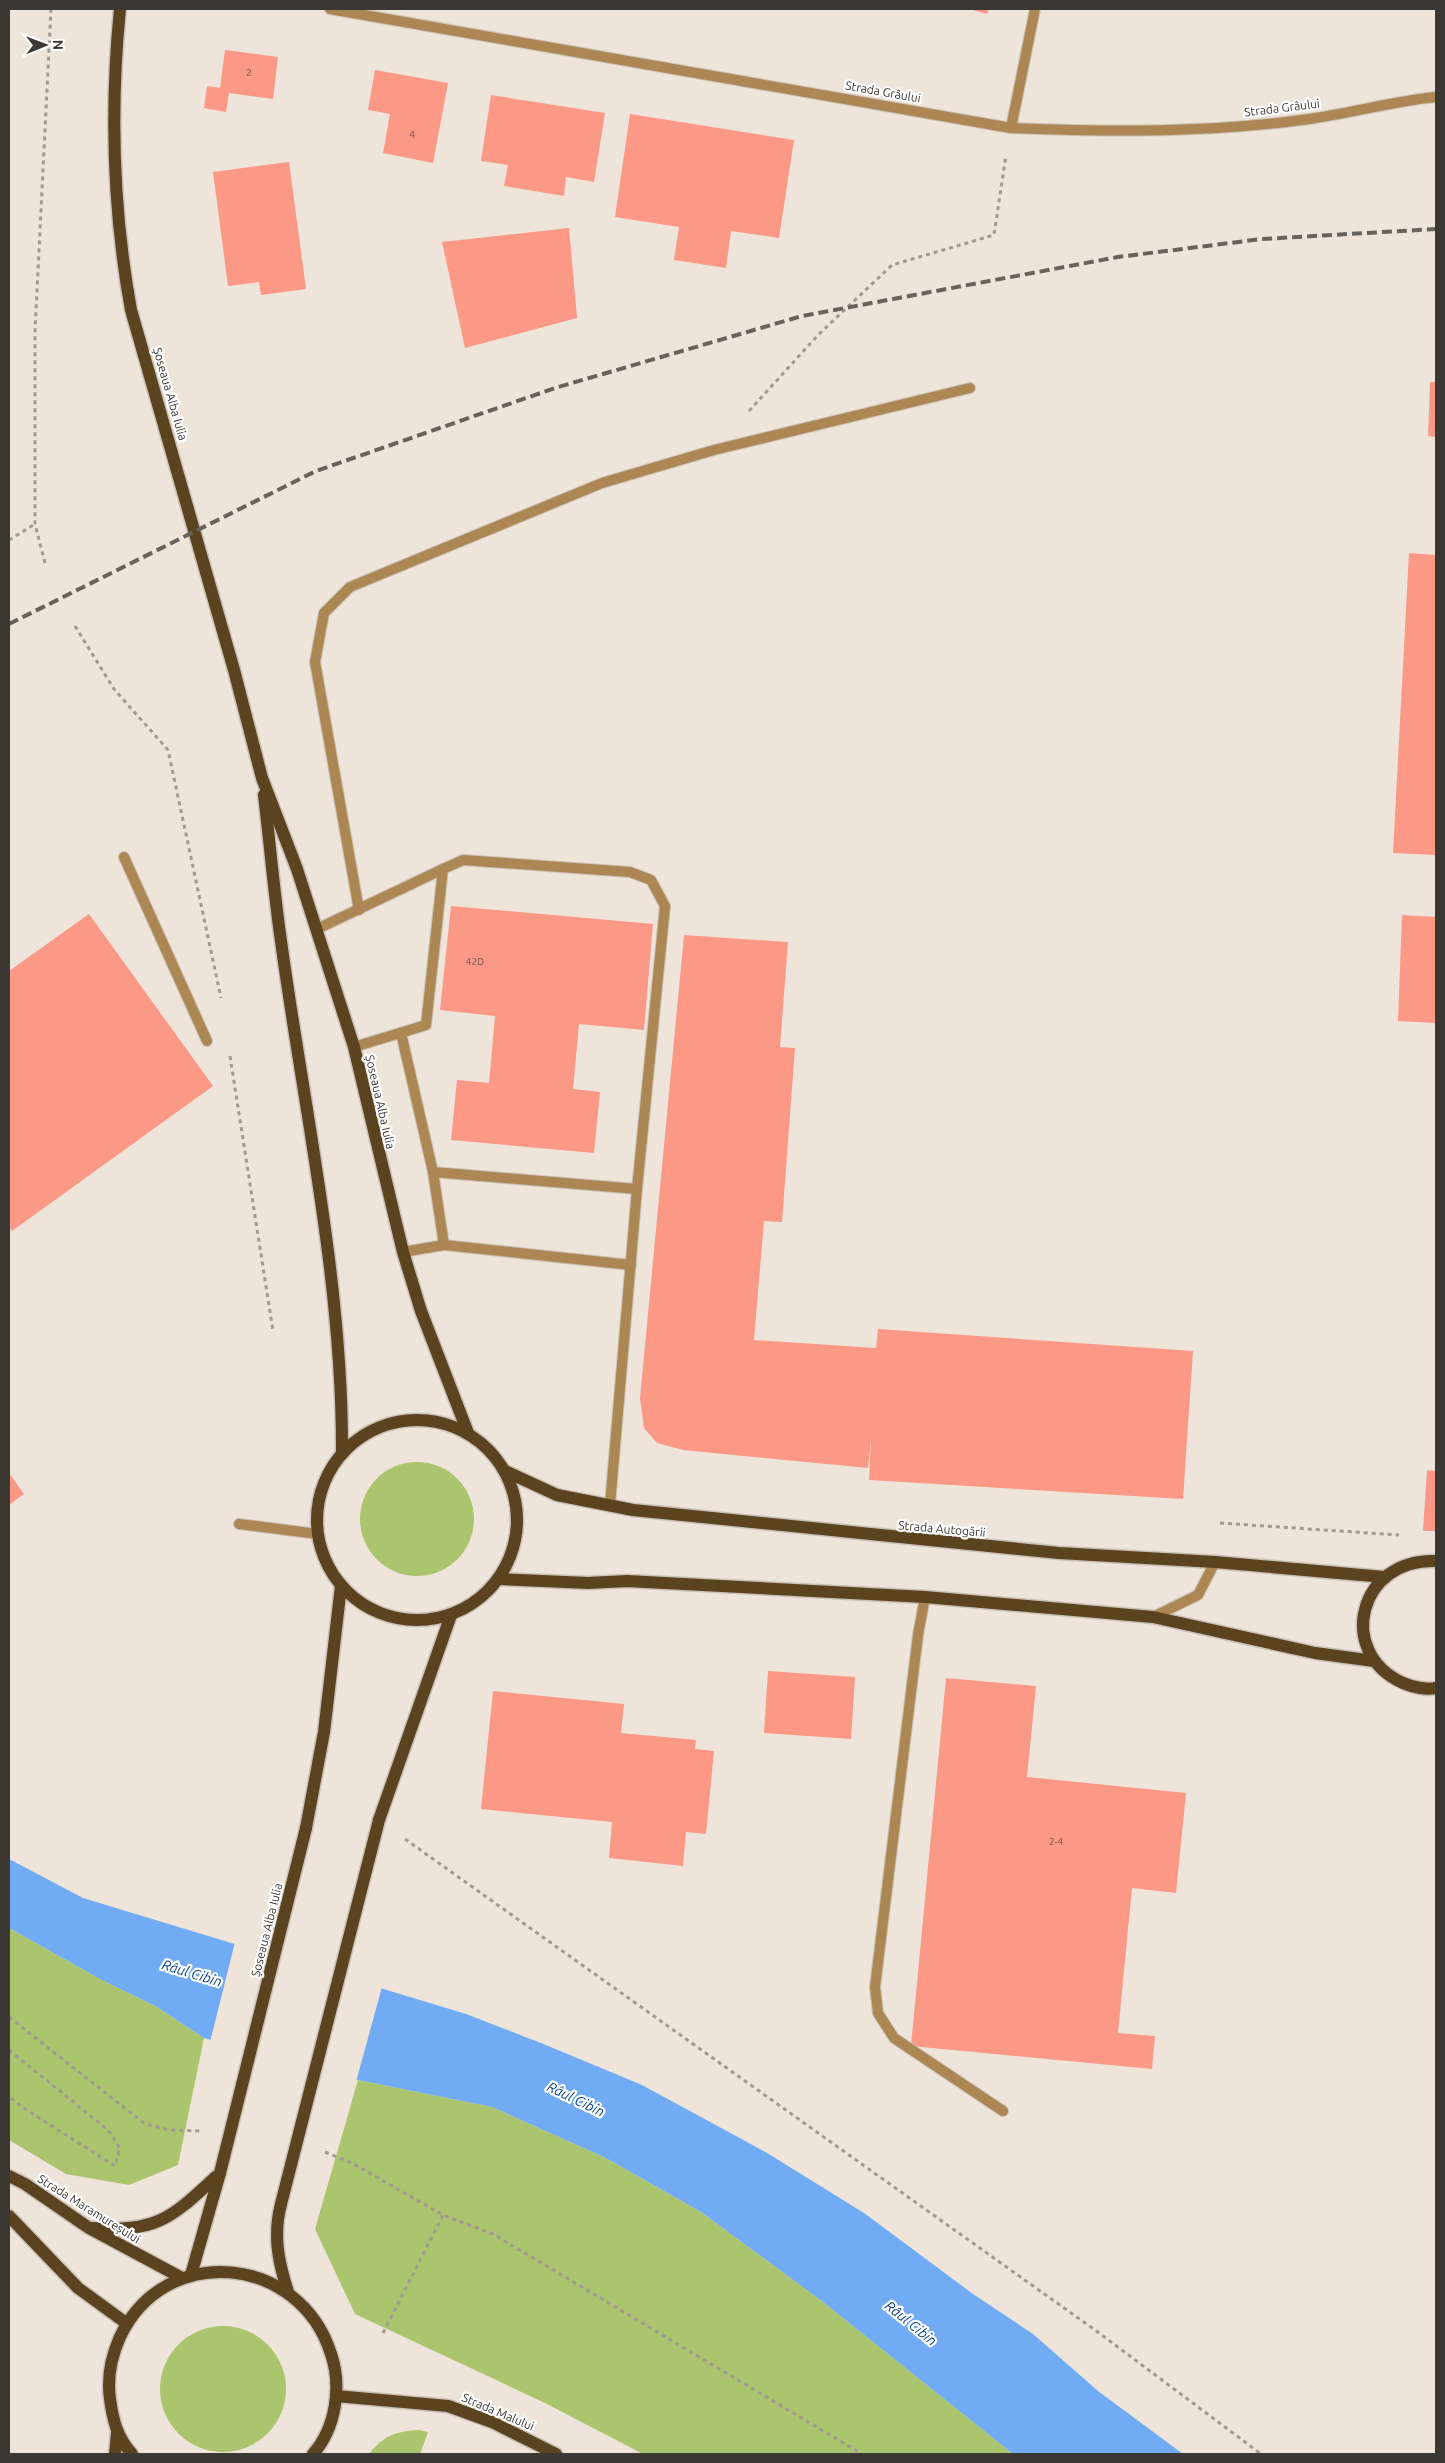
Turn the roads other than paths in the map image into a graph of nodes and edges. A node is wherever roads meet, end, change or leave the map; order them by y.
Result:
1 (120, 9) edge
2 (330, 9) edge
3 (1035, 9) edge
4 (1436, 96) edge
5 (1011, 128) junction
6 (970, 388) dead end
7 (262, 778) junction
8 (124, 857) dead end
9 (443, 869) junction
10 (359, 910) junction
11 (317, 929) junction
12 (401, 1033) junction
13 (207, 1041) dead end
14 (354, 1047) junction
15 (433, 1172) junction
16 (636, 1189) junction
17 (444, 1245) junction
18 (403, 1252) junction
19 (630, 1265) junction
20 (468, 1433) junction
21 (342, 1454) junction
22 (505, 1471) junction
23 (610, 1505) junction
24 (239, 1524) dead end
25 (318, 1534) junction
26 (1436, 1561) edge
27 (1215, 1562) junction
28 (1384, 1577) junction
29 (499, 1579) junction
30 (341, 1586) junction
31 (925, 1597) junction
32 (451, 1616) junction
33 (1153, 1618) junction
34 (1374, 1661) junction
35 (1436, 1688) edge
36 (1003, 2111) dead end
37 (220, 2173) junction
38 (9, 2176) edge
39 (9, 2216) edge
40 (89, 2228) junction
41 (187, 2277) junction
42 (288, 2292) junction
43 (126, 2323) junction
44 (336, 2396) junction
45 (117, 2433) junction
46 (115, 2454) edge
47 (132, 2454) edge
48 (315, 2454) edge
49 (556, 2454) edge

1 - 7 main road, Șoseaua Alba Iulia
2 - 5 street, Strada Grâului
3 - 5 street
4 - 5 street, Strada Grâului
6 - 10 street
7 - 11 main road, Șoseaua Alba Iulia
7 - 21 main road, Șoseaua Alba Iulia
8 - 13 street
9 - 10 street
9 - 12 street
9 - 16 street
10 - 11 street
11 - 14 main road, Șoseaua Alba Iulia
12 - 14 street
12 - 15 street
14 - 18 main road, Șoseaua Alba Iulia
15 - 16 street
15 - 17 street
16 - 19 street
17 - 18 street
17 - 19 street
18 - 20 main road, Șoseaua Alba Iulia
19 - 23 street
20 - 21 main road
20 - 22 main road
21 - 25 main road
22 - 23 main road, Strada Autogării
22 - 29 main road
23 - 27 main road, Strada Autogării
24 - 25 street
25 - 30 main road
26 - 28 main road
27 - 28 main road, Strada Autogării
27 - 33 street
28 - 34 main road
29 - 31 main road
29 - 32 main road
30 - 32 main road
30 - 37 main road, Șoseaua Alba Iulia, bridge
31 - 33 main road
31 - 36 street
32 - 42 main road, bridge
33 - 34 main road
34 - 35 main road
37 - 40 main road
37 - 41 main road, Șoseaua Alba Iulia
38 - 40 main road, Strada Maramureșului
39 - 43 main road
40 - 41 main road, Strada Maramureșului
41 - 42 main road
41 - 43 main road
42 - 44 main road
43 - 45 main road
44 - 48 main road
44 - 49 main road, Strada Malului
45 - 46 main road
45 - 47 main road

